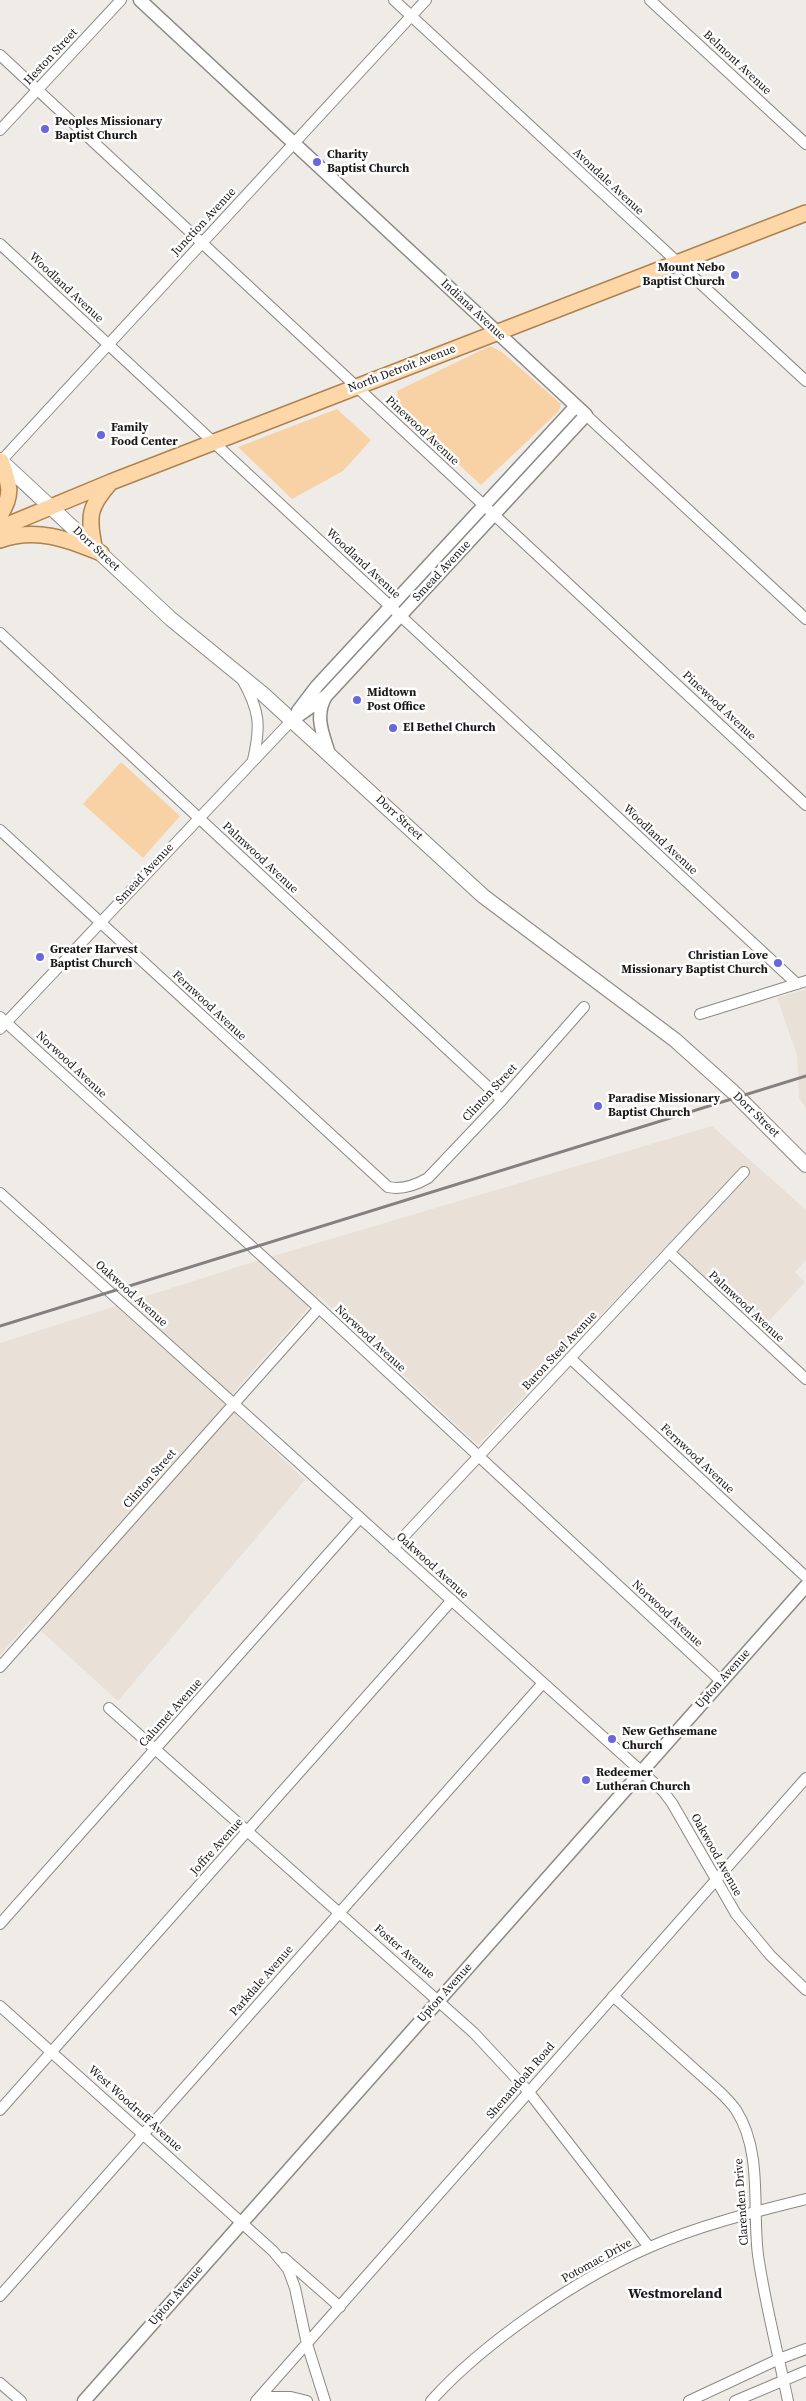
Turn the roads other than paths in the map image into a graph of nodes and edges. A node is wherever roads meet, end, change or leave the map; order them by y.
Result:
1 (120, 0) edge
2 (140, 0) edge
3 (394, 0) edge
4 (426, 0) edge
5 (650, 0) edge
6 (411, 16) junction
7 (0, 55) edge
8 (38, 90) junction
9 (0, 130) edge
10 (294, 143) junction
11 (806, 144) edge
12 (806, 213) edge
13 (0, 244) edge
14 (201, 244) junction
15 (679, 263) junction
16 (497, 332) junction
17 (108, 344) junction
18 (806, 381) edge
19 (358, 386) junction
20 (576, 406) junction
21 (586, 415) junction
22 (215, 443) junction
23 (0, 461) edge
24 (111, 482) junction
25 (484, 505) junction
26 (49, 507) junction
27 (495, 514) junction
28 (0, 515) edge
29 (0, 528) edge
30 (0, 540) edge
31 (97, 549) junction
32 (390, 606) junction
33 (400, 616) junction
34 (806, 619) edge
35 (0, 634) edge
36 (240, 676) junction
37 (326, 696) junction
38 (292, 720) junction
39 (329, 754) junction
40 (252, 761) junction
41 (806, 805) edge
42 (198, 818) junction
43 (0, 830) edge
44 (100, 922) junction
45 (801, 983) edge
46 (584, 1007) dead end
47 (700, 1014) dead end
48 (2, 1023) edge
49 (502, 1100) junction
50 (806, 1165) edge
51 (744, 1172) dead end
52 (407, 1186) joint
53 (0, 1194) edge
54 (669, 1252) junction
55 (319, 1308) junction
56 (570, 1358) junction
57 (806, 1379) edge
58 (234, 1403) junction
59 (479, 1456) junction
60 (360, 1518) junction
61 (393, 1548) junction
62 (806, 1577) edge
63 (806, 1586) edge
64 (452, 1600) junction
65 (0, 1667) edge
66 (721, 1681) junction
67 (543, 1683) junction
68 (109, 1708) dead end
69 (155, 1749) junction
70 (642, 1770) junction
71 (806, 1778) edge
72 (248, 1832) junction
73 (715, 1880) junction
74 (340, 1912) junction
75 (0, 1924) edge
76 (806, 1990) edge
77 (613, 1996) junction
78 (438, 2000) junction
79 (0, 2006) edge
80 (51, 2052) junction
81 (528, 2092) junction
82 (0, 2110) edge
83 (144, 2134) junction
84 (806, 2199) edge
85 (755, 2212) junction
86 (242, 2222) junction
87 (254, 2231) junction
88 (649, 2247) junction
89 (0, 2296) edge
90 (340, 2307) junction
91 (307, 2344) junction
92 (806, 2349) edge
93 (779, 2359) junction
94 (806, 2371) edge
95 (784, 2380) junction
96 (0, 2383) edge
97 (258, 2399) edge
98 (20, 2401) edge
99 (84, 2401) edge
100 (308, 2401) edge
101 (326, 2401) edge
102 (430, 2401) edge
103 (689, 2401) edge
104 (734, 2401) edge
105 (788, 2401) edge

1 - 8 street, Heston Street
2 - 10 street, Indiana Avenue
3 - 6 street, Avondale Avenue
4 - 6 street, Junction Avenue
5 - 11 street, Belmont Avenue
6 - 10 street, Junction Avenue
6 - 15 street, Avondale Avenue
7 - 8 street, Pinewood Avenue
8 - 9 street, Heston Street
8 - 14 street, Pinewood Avenue
10 - 14 street, Junction Avenue
10 - 16 street, Indiana Avenue
12 - 15 main road, North Detroit Avenue
13 - 17 street, Woodland Avenue
14 - 17 street, Junction Avenue
14 - 19 street, Pinewood Avenue
15 - 16 main road, North Detroit Avenue
15 - 18 street, Avondale Avenue
16 - 19 main road, North Detroit Avenue
16 - 20 street, Indiana Avenue
17 - 22 street, Woodland Avenue
17 - 23 street, Junction Avenue
19 - 22 main road, North Detroit Avenue
19 - 25 street, Pinewood Avenue
20 - 21 street, Indiana Avenue
20 - 25 street, Smead Avenue
21 - 27 street, Smead Avenue
21 - 34 street, Indiana Avenue
22 - 24 main road, North Detroit Avenue
22 - 32 street, Woodland Avenue
23 - 26 main road, Dorr Street
23 - 28 main road
24 - 26 main road, North Detroit Avenue
24 - 31 main road
25 - 27 street, Pinewood Avenue
25 - 32 street, Smead Avenue
26 - 29 main road, North Detroit Avenue
26 - 31 main road, Dorr Street
27 - 33 street, Smead Avenue
27 - 41 street, Pinewood Avenue
30 - 31 main road
31 - 36 main road, Dorr Street
32 - 33 street, Woodland Avenue
32 - 38 street, Smead Avenue
33 - 37 street, Smead Avenue
33 - 45 street, Woodland Avenue
35 - 42 street, Palmwood Avenue
36 - 38 main road, Dorr Street
36 - 40 street
37 - 38 street, Smead Avenue
37 - 39 street
38 - 39 main road, Dorr Street
38 - 40 street, Smead Avenue
39 - 50 main road, Dorr Street
40 - 42 street, Smead Avenue
42 - 44 street, Smead Avenue
42 - 49 street, Palmwood Avenue
43 - 44 street, Fernwood Avenue
44 - 48 street, Smead Avenue
44 - 52 street, Fernwood Avenue
45 - 47 street
46 - 49 street, Clinton Street
48 - 55 street, Norwood Avenue
49 - 52 street, Clinton Street
51 - 54 street, Baron Steel Avenue
53 - 58 street, Oakwood Avenue
54 - 56 street, Baron Steel Avenue
54 - 57 street, Palmwood Avenue
55 - 58 street, Clinton Street
55 - 59 street, Norwood Avenue
56 - 59 street, Baron Steel Avenue
56 - 62 street, Fernwood Avenue
58 - 60 street, Oakwood Avenue
58 - 65 street, Clinton Street
59 - 61 street, Baron Steel Avenue
59 - 66 street, Norwood Avenue
60 - 61 street, Oakwood Avenue
60 - 69 street, Calumet Avenue
61 - 64 street, Oakwood Avenue
63 - 66 street, Upton Avenue
64 - 67 street, Oakwood Avenue
64 - 72 street, Joffre Avenue
66 - 70 street, Upton Avenue
67 - 70 street, Oakwood Avenue
67 - 74 street, Parkdale Avenue
68 - 69 street, Foster Avenue
69 - 72 street, Foster Avenue
69 - 75 street, Calumet Avenue
70 - 73 street, Oakwood Avenue
70 - 78 street, Upton Avenue
71 - 73 street, Shenandoah Road
72 - 74 street, Foster Avenue
72 - 80 street, Joffre Avenue
73 - 76 street, Oakwood Avenue
73 - 77 street, Shenandoah Road
74 - 78 street, Foster Avenue
74 - 83 street, Parkdale Avenue
77 - 81 street, Shenandoah Road
77 - 85 street, Clarenden Drive
78 - 81 street, Foster Avenue
78 - 86 street, Upton Avenue
79 - 80 street, West Woodruff Avenue
80 - 82 street, Joffre Avenue
80 - 83 street, West Woodruff Avenue
81 - 88 street, Foster Avenue
81 - 90 street, Shenandoah Road
83 - 86 street, West Woodruff Avenue
83 - 89 street, Parkdale Avenue
84 - 85 street, Potomac Drive
85 - 88 street, Potomac Drive
85 - 93 street, Clarenden Drive
86 - 87 street, West Woodruff Avenue
86 - 99 street, Upton Avenue
87 - 90 street, West Woodruff Avenue
87 - 91 street, West Woodruff Avenue
88 - 102 street, Potomac Drive
90 - 91 street, Shenandoah Road
91 - 97 street, Shenandoah Road
91 - 101 street, West Woodruff Avenue
92 - 93 street
93 - 95 street, Clarenden Drive
93 - 103 street
94 - 95 street
95 - 104 street
95 - 105 street, Clarenden Drive
96 - 98 street
97 - 100 street

